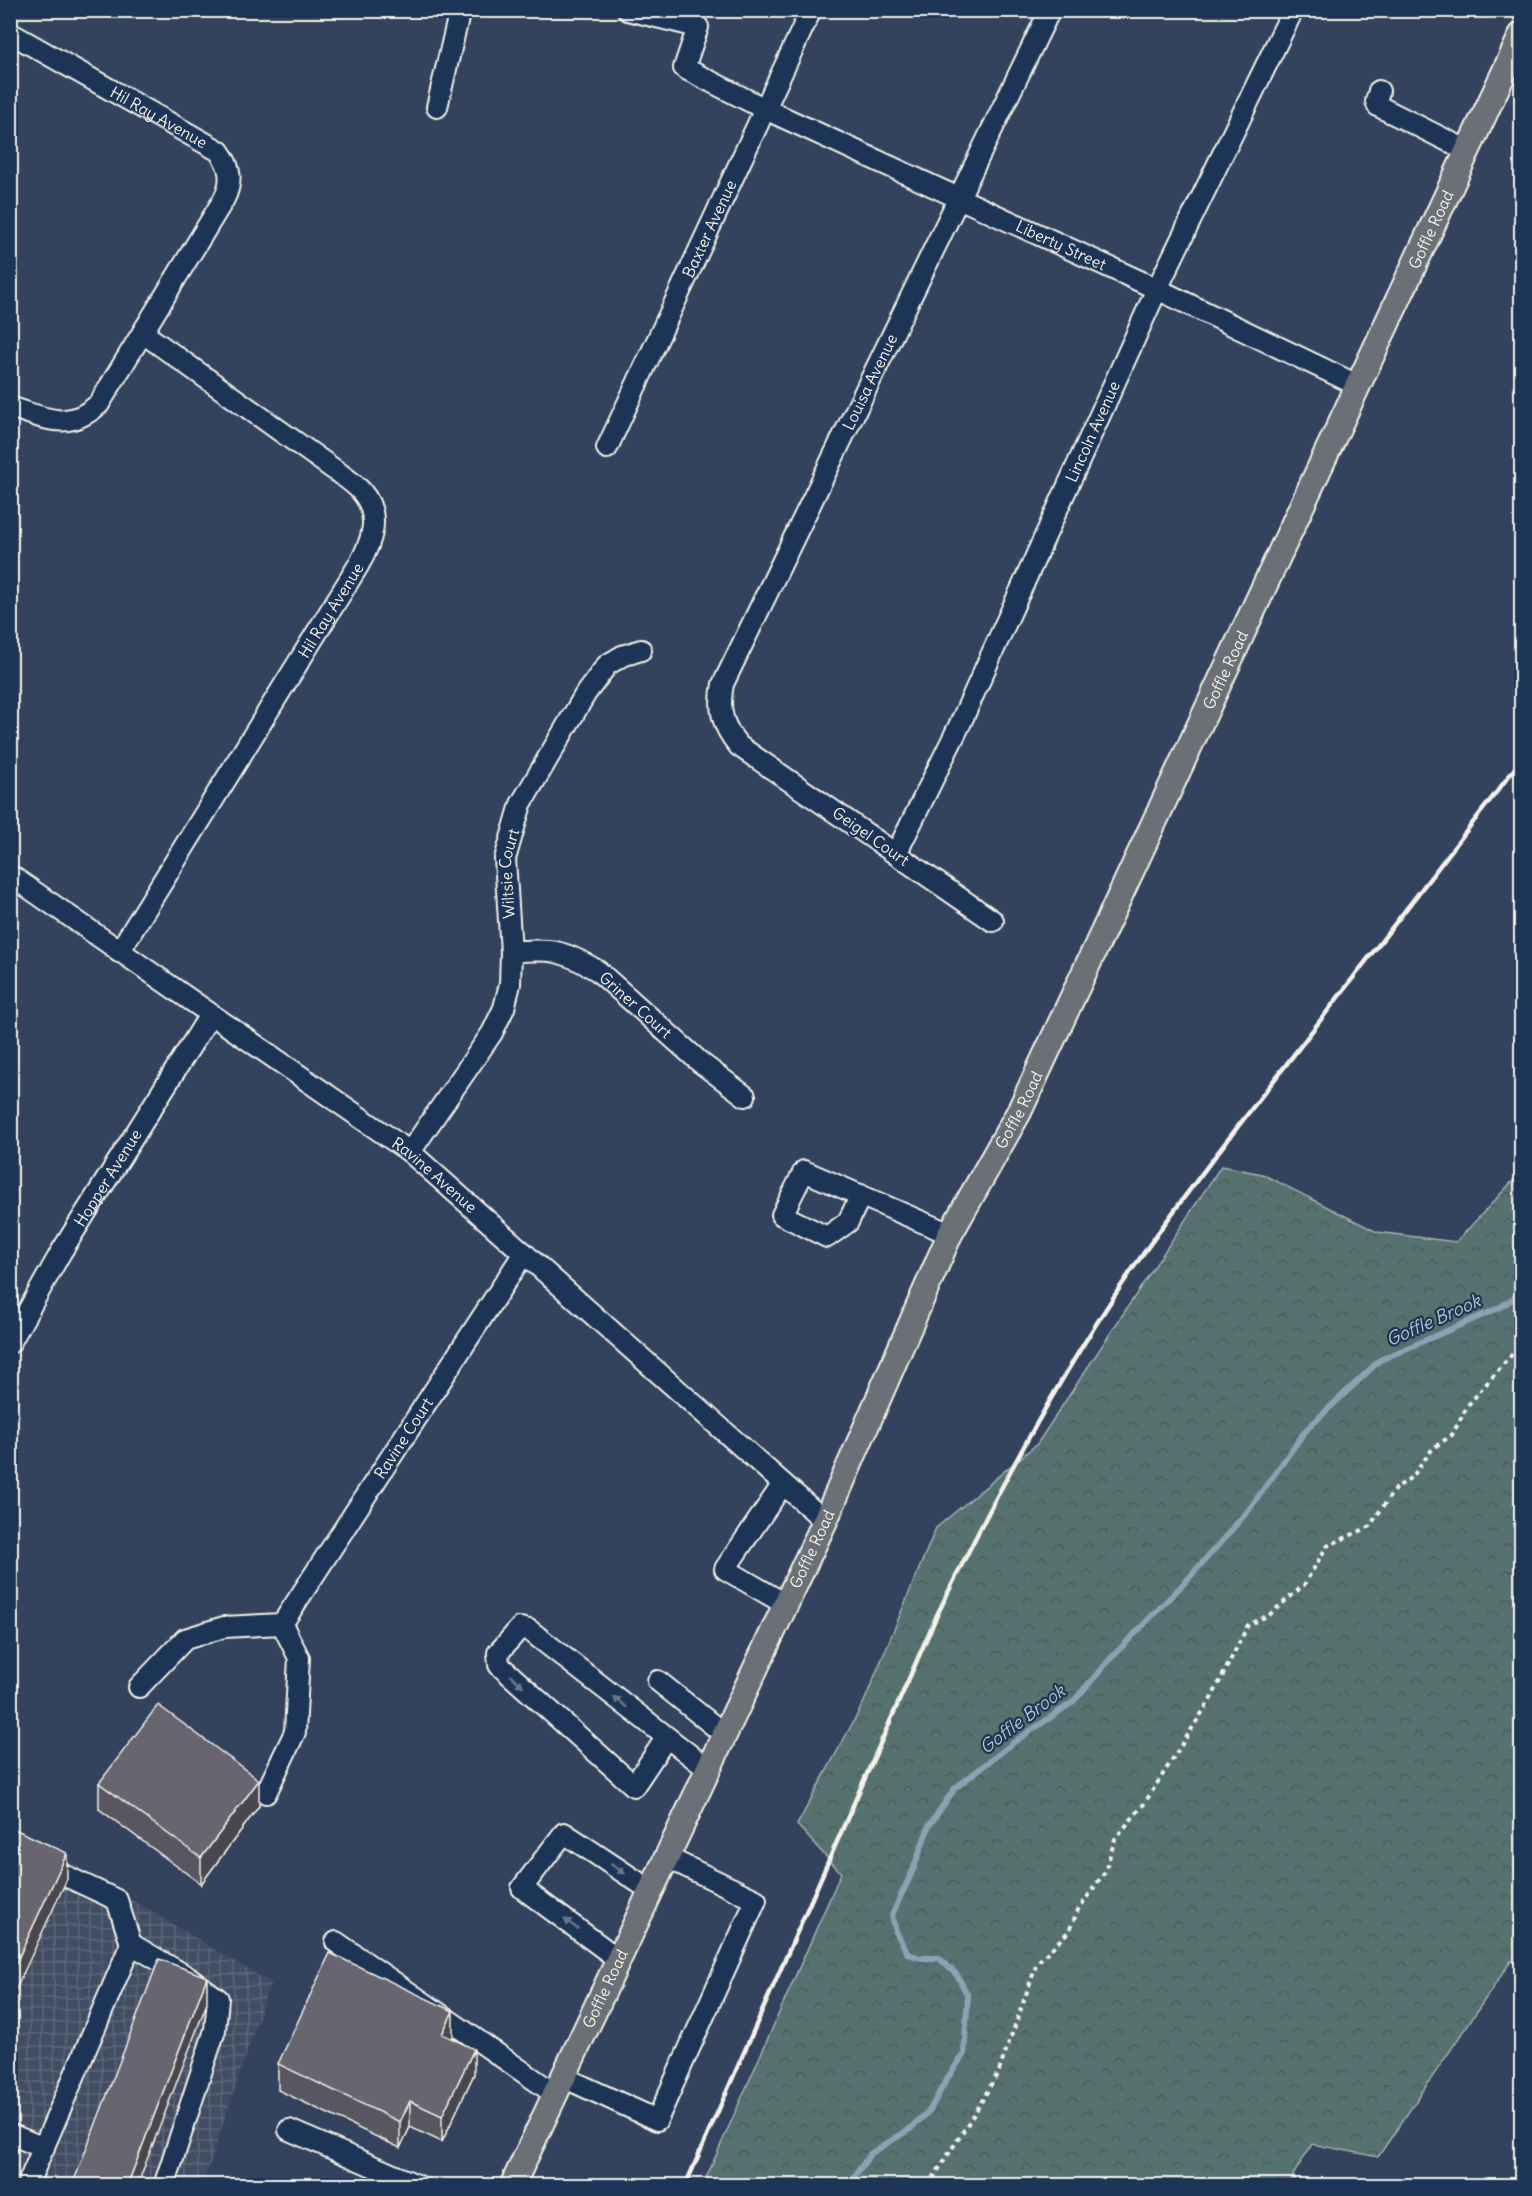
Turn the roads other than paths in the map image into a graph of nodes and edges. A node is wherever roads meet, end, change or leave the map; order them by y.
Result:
1 (460, 10) edge
2 (628, 10) edge
3 (811, 10) edge
4 (1050, 10) edge
5 (1293, 10) edge
6 (10, 33) edge
7 (1521, 34) edge
8 (1379, 92) dead end
9 (437, 107) dead end
10 (765, 110) junction
11 (1466, 150) junction
12 (959, 198) junction
13 (1157, 289) junction
14 (143, 333) junction
15 (1357, 385) junction
16 (10, 407) edge
17 (607, 448) dead end
18 (641, 650) dead end
19 (748, 752) joint
20 (896, 854) junction
21 (10, 875) edge
22 (993, 921) dead end
23 (119, 952) junction
24 (511, 952) junction
25 (210, 1015) junction
26 (745, 1096) dead end
27 (410, 1152) junction
28 (861, 1195) dead end
29 (950, 1234) junction
30 (524, 1253) junction
31 (10, 1343) edge
32 (783, 1484) junction
33 (825, 1521) junction
34 (785, 1604) junction
35 (282, 1624) junction
36 (658, 1681) dead end
37 (139, 1687) dead end
38 (724, 1734) junction
39 (666, 1738) junction
40 (708, 1769) junction
41 (266, 1793) dead end
42 (10, 1850) edge
43 (666, 1857) junction
44 (650, 1890) junction
45 (336, 1942) dead end
46 (131, 1944) junction
47 (618, 1959) junction
48 (559, 2086) junction
49 (289, 2130) dead end
50 (10, 2134) edge
51 (44, 2148) junction
52 (27, 2186) edge
53 (165, 2186) edge
54 (419, 2186) edge
55 (512, 2186) edge

1 - 9 street
2 - 10 street, Liberty Street
3 - 10 street, Baxter Avenue
4 - 12 street, Louisa Avenue
5 - 13 street, Lincoln Avenue
6 - 14 street, Hil Ray Avenue
7 - 11 main road, Goffle Road
8 - 11 street
10 - 12 street, Liberty Street
10 - 17 street, Baxter Avenue
11 - 15 main road, Goffle Road
12 - 13 street, Liberty Street
12 - 19 street, Louisa Avenue
13 - 15 street, Liberty Street
13 - 20 street, Lincoln Avenue
14 - 16 street, Hil Ray Avenue
14 - 23 street, Hil Ray Avenue
15 - 29 main road, Goffle Road
18 - 24 street, Wiltsie Court
19 - 20 street, Geigel Court
20 - 22 street, Geigel Court
21 - 23 street, Ravine Avenue
23 - 25 street, Ravine Avenue
24 - 26 street, Griner Court
24 - 27 street, Wiltsie Court
25 - 27 street, Ravine Avenue
25 - 31 street, Hopper Avenue
27 - 30 street, Ravine Avenue
28 - 29 street
29 - 33 main road, Goffle Road
30 - 32 street, Ravine Avenue
30 - 35 street, Ravine Court
32 - 33 street, Ravine Avenue
32 - 34 street
33 - 34 main road, Goffle Road
34 - 38 main road, Goffle Road
35 - 37 street
35 - 41 street
36 - 38 street
38 - 40 main road, Goffle Road
39 -> 39 street
39 - 40 street
40 - 43 main road, Goffle Road
42 - 46 street
43 - 44 main road, Goffle Road
43 - 48 street
44 - 47 main road, Goffle Road
47 -> 44 street
45 - 48 street
46 - 51 street
46 - 53 street
47 - 48 main road, Goffle Road
48 - 55 main road, Goffle Road
49 - 54 street
50 - 51 street
51 - 52 street

